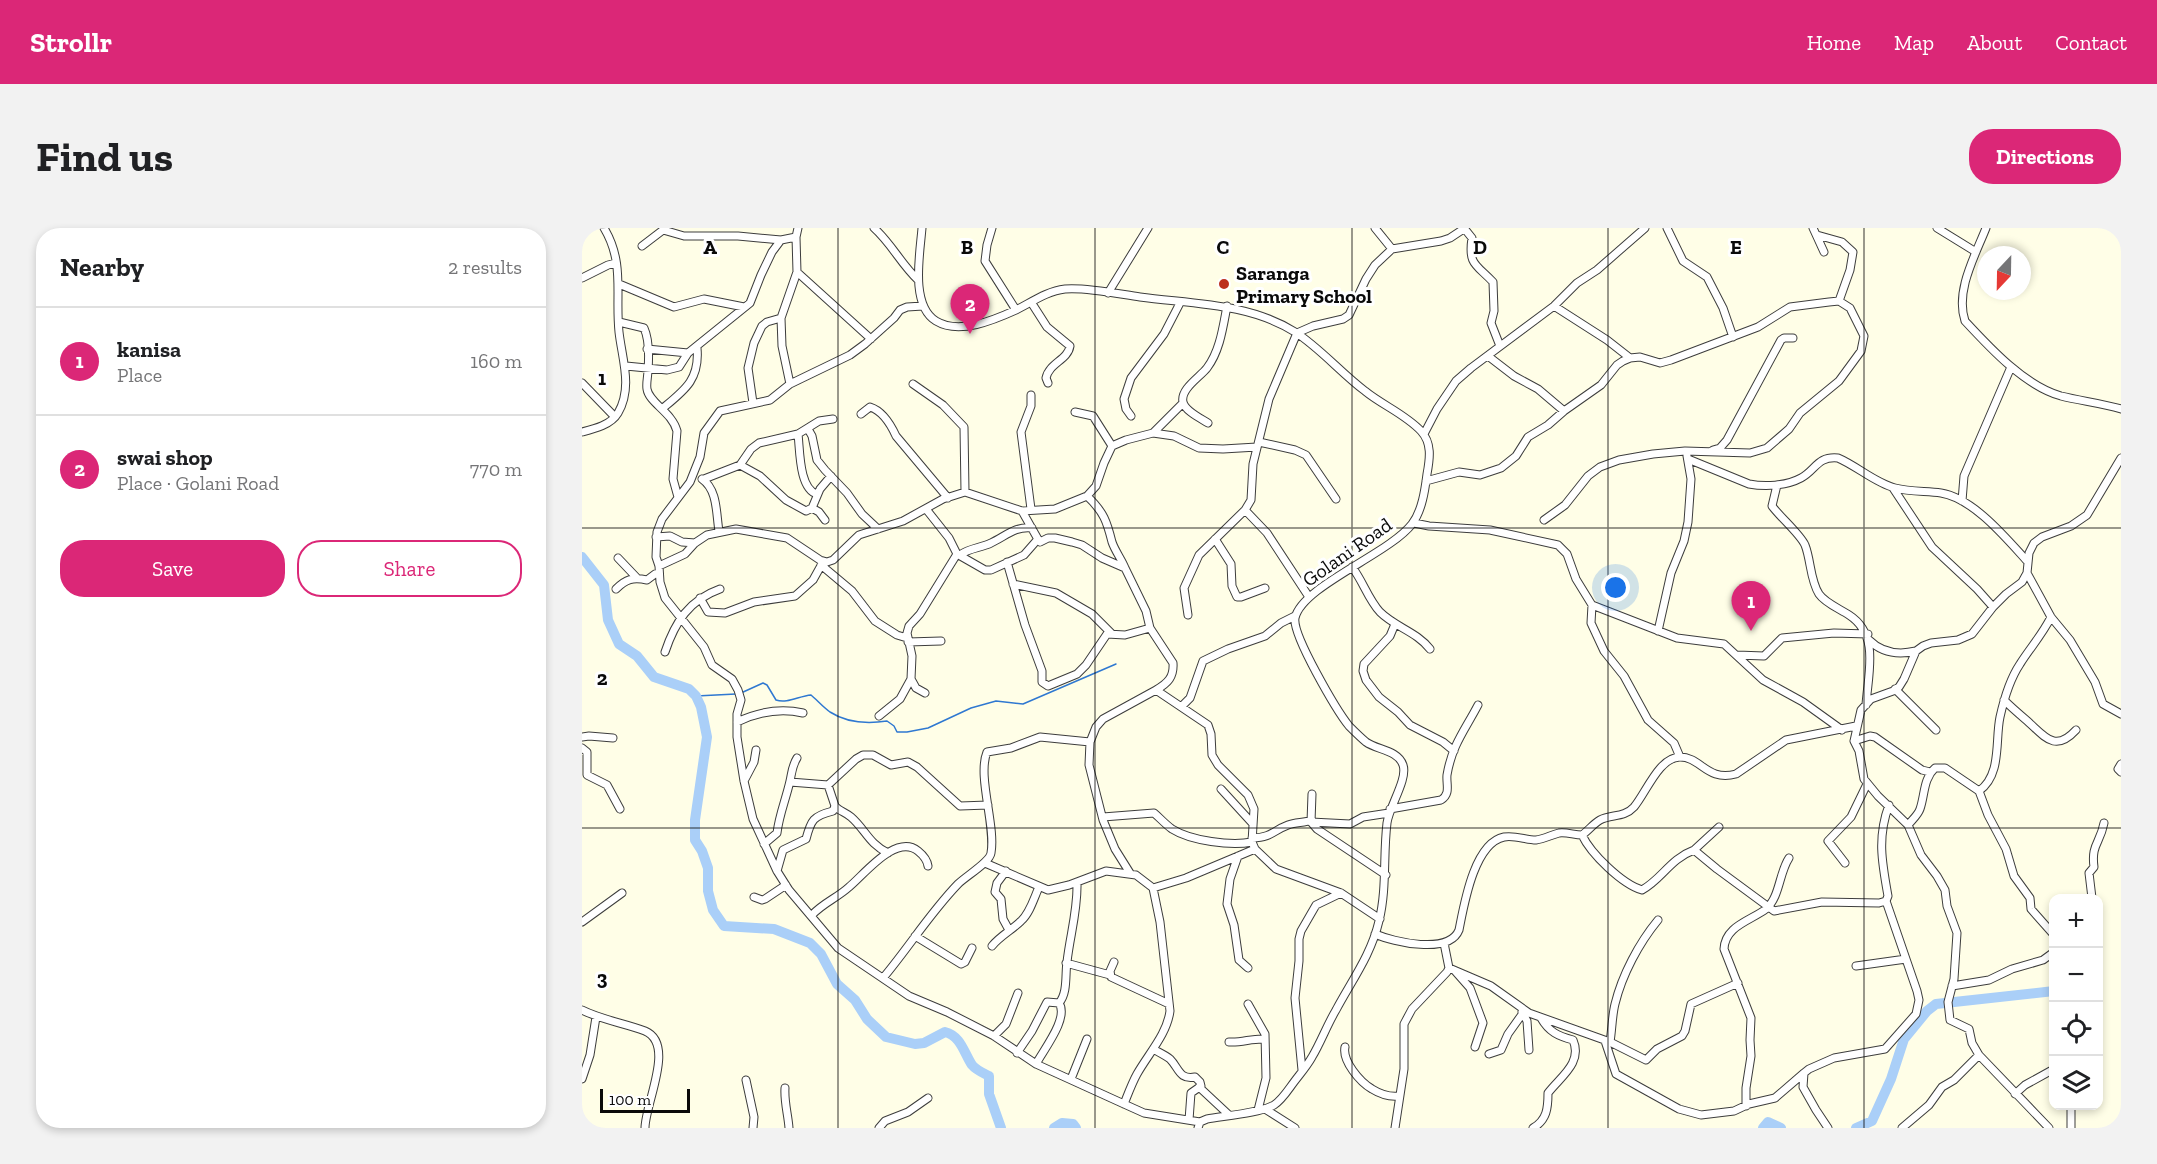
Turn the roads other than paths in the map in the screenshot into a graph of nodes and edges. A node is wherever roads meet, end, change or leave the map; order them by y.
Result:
1 (604, 228) edge
2 (798, 228) edge
3 (874, 228) edge
4 (922, 228) edge
5 (992, 228) edge
6 (1148, 228) edge
7 (1375, 228) edge
8 (1464, 228) edge
9 (1645, 228) edge
10 (1667, 228) edge
11 (1937, 228) edge
12 (1986, 228) edge
13 (663, 229) edge
14 (1815, 231) edge
15 (796, 237) junction
16 (782, 240) junction
17 (642, 246) dead end
18 (1392, 249) junction
19 (1824, 252) dead end
20 (1976, 252) junction
21 (616, 263) junction
22 (797, 272) junction
23 (582, 278) edge
24 (918, 280) junction
25 (619, 284) junction
26 (1108, 293) junction
27 (1839, 301) junction
28 (1031, 302) junction
29 (1180, 303) junction
30 (923, 306) junction
31 (1227, 306) junction
32 (1554, 306) junction
33 (744, 307) junction
34 (1016, 310) junction
35 (782, 318) junction
36 (619, 322) junction
37 (1296, 333) junction
38 (1733, 337) junction
39 (1793, 338) dead end
40 (871, 339) junction
41 (1500, 346) junction
42 (697, 348) junction
43 (647, 349) junction
44 (688, 353) junction
45 (1488, 356) junction
46 (1630, 358) junction
47 (626, 366) junction
48 (2011, 367) junction
49 (648, 368) junction
50 (582, 383) edge
51 (1048, 383) dead end
52 (790, 384) junction
53 (913, 384) dead end
54 (1031, 395) dead end
55 (753, 403) junction
56 (1183, 403) junction
57 (663, 408) junction
58 (2121, 409) edge
59 (1564, 411) junction
60 (1076, 412) dead end
61 (861, 414) dead end
62 (1131, 416) dead end
63 (615, 417) junction
64 (833, 419) dead end
65 (1208, 423) dead end
66 (808, 429) junction
67 (582, 432) edge
68 (1153, 433) junction
69 (1424, 434) junction
70 (798, 435) junction
71 (1258, 444) junction
72 (1112, 446) junction
73 (1685, 451) junction
74 (1710, 451) junction
75 (2121, 458) edge
76 (1688, 459) junction
77 (740, 465) junction
78 (831, 476) junction
79 (704, 479) junction
80 (1426, 481) junction
81 (690, 482) junction
82 (1777, 485) junction
83 (1893, 488) junction
84 (965, 492) junction
85 (817, 494) junction
86 (1087, 496) junction
87 (678, 497) junction
88 (948, 498) junction
89 (1336, 499) dead end
90 (1962, 501) junction
91 (812, 508) junction
92 (926, 509) junction
93 (1031, 509) junction
94 (1245, 510) junction
95 (1022, 511) junction
96 (825, 520) dead end
97 (1544, 520) dead end
98 (1414, 523) junction
99 (1032, 528) junction
100 (878, 529) junction
101 (719, 531) junction
102 (656, 537) junction
103 (1215, 539) junction
104 (1040, 542) junction
105 (695, 543) junction
106 (958, 554) junction
107 (618, 558) dead end
108 (2027, 561) junction
109 (1007, 562) junction
110 (822, 564) junction
111 (659, 566) junction
112 (1352, 567) junction
113 (1125, 568) junction
114 (2027, 573) junction
115 (655, 574) dead end
116 (637, 578) junction
117 (647, 580) junction
118 (660, 582) junction
119 (1013, 584) junction
120 (1265, 588) dead end
121 (616, 589) dead end
122 (720, 589) dead end
123 (1309, 597) junction
124 (700, 598) junction
125 (1592, 605) junction
126 (1993, 607) junction
127 (1188, 615) dead end
128 (1295, 616) junction
129 (2051, 617) junction
130 (681, 618) junction
131 (1395, 624) junction
132 (1150, 628) junction
133 (1658, 631) junction
134 (1111, 633) junction
135 (1868, 637) junction
136 (907, 640) junction
137 (940, 641) dead end
138 (1430, 650) dead end
139 (1916, 651) junction
140 (665, 652) dead end
141 (1737, 655) junction
142 (911, 679) junction
143 (1895, 689) junction
144 (1156, 690) junction
145 (925, 693) dead end
146 (2004, 700) junction
147 (1182, 705) junction
148 (1478, 705) dead end
149 (1866, 705) junction
150 (803, 713) dead end
151 (2121, 714) edge
152 (879, 716) dead end
153 (737, 722) junction
154 (1856, 726) junction
155 (1842, 730) junction
156 (1936, 730) dead end
157 (2076, 730) dead end
158 (582, 738) edge
159 (614, 738) dead end
160 (1854, 741) junction
161 (1090, 742) junction
162 (582, 748) edge
163 (756, 750) dead end
164 (1454, 750) junction
165 (1680, 757) junction
166 (797, 758) dead end
167 (2121, 764) edge
168 (1930, 772) junction
169 (2121, 772) edge
170 (744, 782) junction
171 (790, 782) junction
172 (1868, 784) junction
173 (828, 785) junction
174 (1221, 789) dead end
175 (1979, 791) junction
176 (1312, 794) dead end
177 (988, 805) junction
178 (1889, 805) junction
179 (835, 806) junction
180 (620, 809) dead end
181 (1389, 811) junction
182 (1103, 817) junction
183 (1312, 821) junction
184 (2104, 823) dead end
185 (1253, 824) junction
186 (1908, 825) junction
187 (1719, 828) dead end
188 (1582, 835) junction
189 (1253, 843) junction
190 (764, 844) junction
191 (1694, 850) junction
192 (888, 853) junction
193 (1238, 856) junction
194 (1789, 858) dead end
195 (985, 863) junction
196 (1845, 863) dead end
197 (928, 866) dead end
198 (777, 871) junction
199 (1006, 871) junction
200 (1130, 873) junction
201 (1386, 875) junction
202 (1077, 882) junction
203 (786, 885) junction
204 (1039, 887) junction
205 (1153, 888) junction
206 (622, 892) dead end
207 (1341, 893) junction
208 (2092, 894) edge
209 (754, 897) dead end
210 (1886, 901) junction
211 (1767, 908) junction
212 (812, 915) junction
213 (1380, 919) junction
214 (1658, 920) dead end
215 (582, 922) edge
216 (2049, 929) edge
217 (1009, 930) junction
218 (1375, 934) junction
219 (915, 936) junction
220 (1444, 943) junction
221 (992, 946) dead end
222 (972, 948) dead end
223 (2049, 956) edge
224 (1906, 959) junction
225 (1114, 962) dead end
226 (1066, 963) junction
227 (1856, 966) dead end
228 (1248, 968) dead end
229 (1451, 968) junction
230 (1110, 975) junction
231 (883, 978) junction
232 (1738, 983) junction
233 (1952, 986) junction
234 (1018, 993) dead end
235 (1059, 1003) junction
236 (1169, 1004) junction
237 (1248, 1004) dead end
238 (582, 1010) edge
239 (1522, 1010) junction
240 (596, 1017) junction
241 (1541, 1018) junction
242 (994, 1036) junction
243 (1087, 1039) dead end
244 (1265, 1039) junction
245 (1229, 1042) dead end
246 (1608, 1042) junction
247 (1345, 1047) dead end
248 (1475, 1047) dead end
249 (1153, 1049) junction
250 (1529, 1050) dead end
251 (1017, 1053) junction
252 (1489, 1054) dead end
253 (1979, 1055) junction
254 (1036, 1064) junction
255 (1302, 1070) junction
256 (1804, 1073) junction
257 (2049, 1073) edge
258 (582, 1079) edge
259 (1071, 1079) junction
260 (746, 1080) dead end
261 (1199, 1087) junction
262 (784, 1088) dead end
263 (2015, 1094) junction
264 (1400, 1096) junction
265 (928, 1098) dead end
266 (1124, 1104) junction
267 (1746, 1106) junction
268 (1262, 1109) junction
269 (2071, 1110) edge
270 (1229, 1115) junction
271 (1189, 1120) junction
272 (1199, 1125) edge
273 (645, 1128) edge
274 (753, 1128) edge
275 (789, 1128) edge
276 (879, 1128) edge
277 (1295, 1128) edge
278 (1395, 1128) edge
279 (1533, 1128) edge
280 (1828, 1128) edge
281 (1902, 1128) edge
282 (2049, 1128) edge
283 (2071, 1128) edge

1 - 21 street
2 - 15 street
3 - 24 street
4 - 24 street
5 - 34 street
6 - 26 street
7 - 18 street
8 - 18 street
8 - 41 street
9 - 32 street
10 - 38 street
11 - 20 street
12 - 20 street
13 - 16 street
13 - 17 street
14 - 19 street
14 - 27 street
15 - 16 street
15 - 22 street
16 - 33 street
18 - 37 street
20 - 48 street
21 - 23 street
21 - 25 street
22 - 35 street
22 - 40 street
24 - 30 street
25 - 33 street
25 - 36 street
26 - 28 street
26 - 29 street
27 - 38 street
27 - 74 street
28 - 34 street
28 - 51 street
29 - 31 street
29 - 62 street
30 - 34 street
30 - 40 street
31 - 37 street
31 - 56 street
32 - 41 street
32 - 46 street
33 - 42 street
35 - 52 street
35 - 55 street
36 - 43 street
36 - 47 street
37 - 69 street
37 - 71 street
38 - 46 street
39 - 74 street
40 - 52 street
41 - 45 street
42 - 44 street
42 - 57 street
43 - 44 street
43 - 49 street
44 - 49 street
45 - 59 street
45 - 69 street
46 - 59 street
47 - 49 street
47 - 63 street
48 - 58 street
48 - 90 street
49 - 57 street
50 - 63 street
52 - 55 street
53 - 84 street
54 - 93 street
55 - 81 street
56 - 65 street
56 - 68 street
57 - 87 street
59 - 80 street
60 - 72 street
61 - 88 street
63 - 67 street
64 - 66 street
66 - 70 street
66 - 78 street
68 - 71 street
68 - 72 street
69 - 80 street, Golani Road
70 - 77 street
70 - 85 street
71 - 89 street
71 - 94 street
72 - 86 street
73 - 74 street
73 - 76 street
73 - 97 street
75 - 108 street
76 - 82 street
76 - 133 street
77 - 79 street
77 - 91 street
78 - 85 street
78 - 100 street
79 - 81 street
79 - 101 street
80 - 98 street, Golani Road
81 - 87 street
82 - 83 street
82 - 135 street
83 - 90 street
83 - 126 street
84 - 88 street
84 - 95 street
85 - 91 street
86 - 93 street
86 - 113 street
87 - 102 street
88 - 92 street
90 - 108 street
91 - 96 street
92 - 100 street
92 - 106 street
93 - 95 street
94 - 103 street
94 - 123 street
95 - 99 street
98 - 112 street, Golani Road
98 - 125 street
99 - 104 street
99 - 106 street
100 - 110 street
101 - 105 street
101 - 110 street
102 - 105 street
102 - 111 street
103 - 120 street
103 - 127 street
104 - 109 street
104 - 113 street
105 - 111 street
106 - 109 street
106 - 136 street
107 - 116 street
108 - 114 street
109 - 119 street
110 - 124 street
110 - 136 street
111 - 118 street
112 - 123 street, Golani Road
112 - 131 street
113 - 132 street
114 - 126 street
114 - 129 street
115 - 117 street
116 - 117 street
116 - 121 street
117 - 118 street
118 - 130 street
119 - 134 street
119 - 134 street
122 - 124 street
123 - 128 street, Golani Road
124 - 130 street
125 - 133 street
125 - 165 street
126 - 139 street
128 - 147 street
128 - 181 street, Golani Road
129 - 146 street
129 - 151 street
130 - 140 street
130 - 153 street
131 - 138 street
131 - 164 street
132 - 134 street
132 - 144 street
133 - 141 street
135 - 139 street
135 - 141 street
135 - 149 street
136 - 137 street
136 - 142 street
139 - 143 street
141 - 155 street
142 - 145 street
142 - 152 street
143 - 149 street
143 - 156 street
144 - 147 street
144 - 161 street
146 - 157 street
146 - 175 street
147 - 185 street
148 - 164 street
149 - 154 street
150 - 153 street
153 - 170 street
154 - 155 street
154 - 160 street
155 - 165 street
158 - 159 street
160 - 168 street
160 - 172 street
161 - 177 street
161 - 182 street
162 - 180 street
163 - 170 street
164 - 181 street
165 - 188 street
166 - 171 street
167 - 169 street
168 - 175 street
168 - 186 street
170 - 190 street
171 - 173 street
171 - 190 street
172 - 178 street
172 - 196 street
173 - 177 street
173 - 179 street
174 - 185 street
175 - 216 street
176 - 183 street
177 - 195 street
178 - 186 street
178 - 210 street
179 - 192 street
179 - 198 street
181 - 183 street
181 - 201 street, Golani Road
182 - 189 street
182 - 200 street
183 - 189 street
183 - 201 street
184 - 208 street
185 - 189 street
186 - 233 street
187 - 191 street
188 - 191 street
188 - 220 street
189 - 193 street
189 - 207 street
190 - 198 street
191 - 211 street
192 - 197 street
192 - 212 street
193 - 205 street
193 - 228 street
194 - 211 street
195 - 199 street
195 - 219 street
198 - 203 street
199 - 204 street
199 - 217 street
200 - 202 street
200 - 205 street
201 - 213 street, Golani Road
202 - 204 street
202 - 226 street
203 - 209 street
203 - 212 street
204 - 217 street
205 - 236 street
206 - 215 street
207 - 213 street
207 - 255 street
210 - 211 street
210 - 224 street
211 - 232 street
212 - 231 street
213 - 218 street, Golani Road
214 - 246 street
217 - 221 street
218 - 220 street
218 - 255 street, Golani Road
219 - 222 street
219 - 231 street
220 - 229 street
223 - 233 street
224 - 227 street
224 - 256 street
225 - 230 street
226 - 230 street
226 - 235 street
229 - 239 street
229 - 248 street
229 - 264 street
230 - 236 street
231 - 242 street
232 - 246 street
232 - 267 street
233 - 253 street
234 - 242 street
235 - 251 street
235 - 254 street
236 - 249 street
237 - 244 street
238 - 240 street
239 - 241 street
239 - 250 street
239 - 252 street
240 - 258 street
240 - 273 street
241 - 246 street
241 - 279 street
242 - 251 street
243 - 259 street
244 - 245 street
244 - 268 street
246 - 267 street
247 - 264 street
249 - 261 street
249 - 266 street
251 - 254 street
253 - 263 street
253 - 281 street
254 - 259 street
255 - 268 street, Golani Road
256 - 267 street
256 - 280 street
257 - 263 street
259 - 266 street
260 - 274 street
261 - 270 street
261 - 271 street
262 - 275 street
263 - 282 street
264 - 278 street
265 - 276 street
266 - 271 street
268 - 270 street
268 - 277 street
269 - 283 street
270 - 272 street
271 - 272 street

